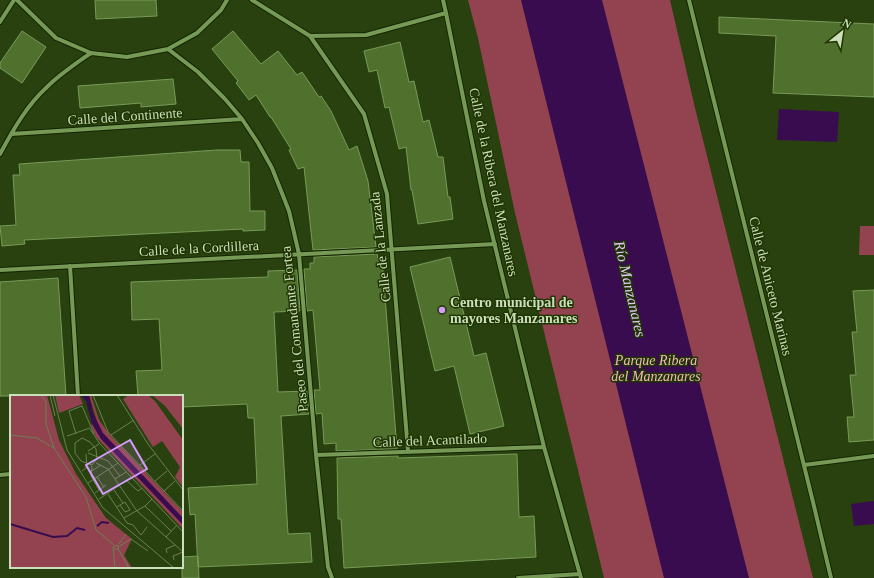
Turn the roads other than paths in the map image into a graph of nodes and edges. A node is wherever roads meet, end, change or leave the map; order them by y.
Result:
1 (14, 0) edge
2 (17, 0) edge
3 (227, 0) edge
4 (252, 0) edge
5 (443, 0) edge
6 (689, 0) edge
7 (446, 14) junction
8 (0, 22) edge
9 (310, 36) junction
10 (168, 49) junction
11 (90, 53) junction
12 (242, 119) junction
13 (11, 134) junction
14 (0, 154) edge
15 (495, 244) junction
16 (393, 249) junction
17 (299, 254) junction
18 (70, 266) junction
19 (0, 270) edge
20 (78, 395) edge
21 (544, 447) junction
22 (408, 451) junction
23 (316, 454) junction
24 (874, 456) edge
25 (804, 465) junction
26 (10, 474) edge
27 (0, 475) edge
28 (580, 576) edge
29 (332, 578) edge
30 (518, 578) edge
31 (831, 578) edge

1 - 8 street
2 - 11 street
3 - 10 street
4 - 9 street, Calle de la Lanzada
5 - 7 street, Calle de la Ribera del Manzanares
6 - 25 street, Calle de Aniceto Marinas
7 - 9 street
7 - 15 street, Calle de la Ribera del Manzanares
9 - 16 street, Calle de la Lanzada
10 - 11 street
10 - 12 street, Paseo del Comandante Fortea
11 - 13 street
12 - 13 street, Calle del Continente
12 - 17 street, Paseo del Comandante Fortea
13 - 14 street
15 - 16 street, Calle de la Cordillera
15 - 21 street, Calle de la Ribera del Manzanares
16 - 17 street, Calle de la Cordillera
16 - 22 street, Calle de la Lanzada
17 - 18 street, Calle de la Cordillera
17 - 23 street, Paseo del Comandante Fortea
18 - 19 street, Calle de la Cordillera
18 - 20 street
21 - 22 street, Calle del Acantilado
21 - 28 street, Calle de la Ribera del Manzanares
22 - 23 street, Calle del Acantilado
23 - 29 street, Paseo del Comandante Fortea
24 - 25 street
25 - 31 street, Calle de Aniceto Marinas
26 - 27 street
28 - 30 street

